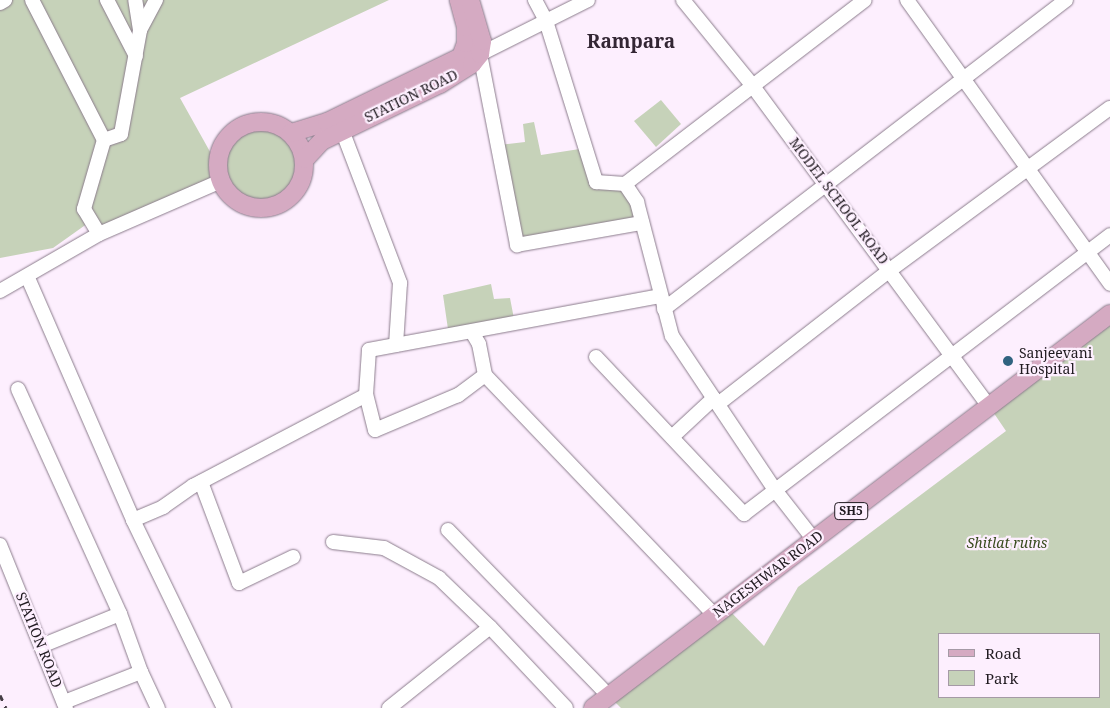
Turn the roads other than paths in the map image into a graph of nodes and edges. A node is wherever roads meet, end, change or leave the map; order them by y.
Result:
1 (5, 0) edge
2 (32, 0) edge
3 (107, 0) edge
4 (135, 0) edge
5 (156, 0) edge
6 (459, 0) edge
7 (470, 0) edge
8 (535, 0) edge
9 (683, 0) edge
10 (865, 0) edge
11 (907, 0) edge
12 (1066, 0) edge
13 (585, 1) edge
14 (0, 3) edge
15 (546, 21) junction
16 (466, 27) junction
17 (140, 30) junction
18 (480, 54) junction
19 (136, 56) junction
20 (461, 57) junction
21 (964, 79) junction
22 (752, 85) junction
23 (1110, 108) edge
24 (342, 130) junction
25 (291, 134) junction
26 (104, 140) junction
27 (305, 158) junction
28 (1029, 171) junction
29 (221, 181) junction
30 (626, 184) junction
31 (827, 184) junction
32 (642, 223) junction
33 (99, 234) junction
34 (1110, 235) edge
35 (1087, 252) junction
36 (890, 270) junction
37 (28, 278) junction
38 (1110, 284) edge
39 (0, 291) edge
40 (662, 303) junction
41 (1110, 314) edge
42 (472, 332) junction
43 (396, 345) junction
44 (952, 355) junction
45 (596, 357) dead end
46 (485, 376) junction
47 (18, 389) dead end
48 (366, 395) junction
49 (716, 401) junction
50 (989, 406) junction
51 (672, 437) junction
52 (201, 482) junction
53 (775, 490) junction
54 (133, 520) junction
55 (448, 530) dead end
56 (814, 540) junction
57 (333, 542) dead end
58 (0, 544) edge
59 (293, 557) dead end
60 (120, 614) junction
61 (714, 615) junction
62 (490, 628) junction
63 (41, 646) junction
64 (141, 672) junction
65 (609, 696) junction
66 (65, 705) edge
67 (158, 708) edge
68 (224, 708) edge
69 (389, 708) edge
70 (566, 708) edge
71 (593, 708) edge

1 - 14 street
2 - 26 street
3 - 19 street
4 - 17 street
5 - 17 street
6 - 16 main road
7 - 18 main road
8 - 15 street
9 - 22 street, MODEL SCHOOL ROAD
10 - 22 street
11 - 21 street
12 - 21 street
13 - 15 street
15 - 18 street, STATION ROAD
15 - 30 street
16 - 18 street
16 - 20 main road
17 - 19 street
18 - 20 street
18 - 24 main road, STATION ROAD
18 - 32 street
19 - 26 street
20 - 25 main road
21 - 28 street
21 - 31 street
22 - 30 street
22 - 31 street, MODEL SCHOOL ROAD
23 - 28 street
24 - 27 main road, STATION ROAD
24 - 43 street
25 - 27 main road
25 - 29 main road
26 - 33 street
27 - 29 main road
28 - 35 street
28 - 36 street
29 - 33 street
30 - 32 street
31 - 36 street, MODEL SCHOOL ROAD
31 - 40 street
32 - 40 street
33 - 37 street
34 - 35 street
35 - 38 street
35 - 44 street
36 - 44 street, MODEL SCHOOL ROAD
36 - 49 street
37 - 39 street
37 - 54 street
40 - 42 street
40 - 49 street
41 - 50 main road, NAGESHWAR ROAD / SH5
42 - 43 street
42 - 46 street
43 - 48 street
44 - 50 street, MODEL SCHOOL ROAD
44 - 53 street
45 - 51 street
46 - 48 street
46 - 61 street
47 - 60 street
48 - 52 street
49 - 51 street
49 - 53 street
50 - 56 main road, NAGESHWAR ROAD / SH5
51 - 53 street
52 - 54 street
52 - 59 street
53 - 56 street
54 - 68 street
55 - 65 street
56 - 61 main road, NAGESHWAR ROAD / SH5
57 - 62 street
58 - 63 street, STATION ROAD
60 - 63 street
60 - 64 street
61 - 65 main road, NAGESHWAR ROAD / SH5
62 - 69 street
62 - 70 street
63 - 66 street, STATION ROAD
64 - 66 street
64 - 67 street
65 - 71 main road, NAGESHWAR ROAD / SH5

